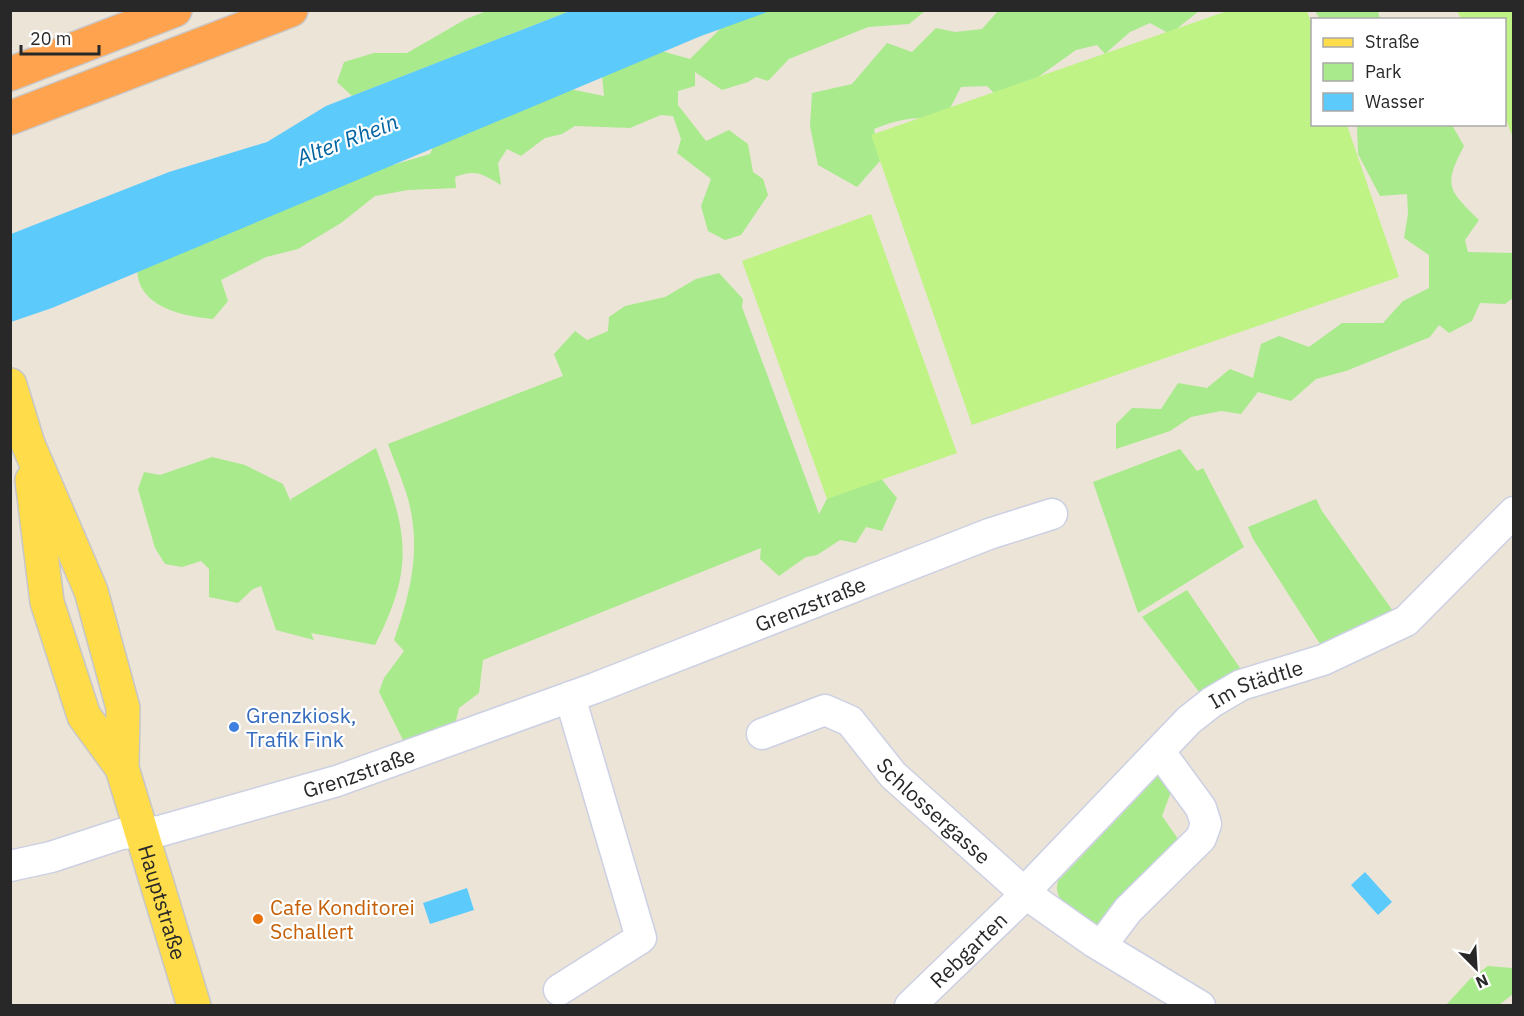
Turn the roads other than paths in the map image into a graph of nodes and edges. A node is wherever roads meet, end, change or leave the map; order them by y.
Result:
1 (176, 10) edge
2 (291, 10) edge
3 (10, 74) edge
4 (10, 118) edge
5 (10, 385) edge
6 (27, 439) junction
7 (1514, 512) edge
8 (1052, 513) dead end
9 (570, 697) junction
10 (762, 734) dead end
11 (1160, 752) junction
12 (127, 782) junction
13 (143, 833) junction
14 (10, 866) edge
15 (1026, 894) junction
16 (1101, 946) junction
17 (559, 990) dead end
18 (194, 1005) edge
19 (910, 1005) edge
20 (1200, 1005) edge

1 - 3 highway
2 - 4 highway
5 - 6 main road
6 - 12 main road
6 - 12 main road
7 - 11 street, Im Städtle
8 - 9 street, Grenzstraße
9 - 13 street, Grenzstraße
9 - 17 street
10 - 15 street, Schlossergasse
11 - 15 street, Im Städtle
11 - 16 street
12 - 13 main road, Hauptstraße
13 - 14 street, Grenzstraße
13 - 18 main road, Hauptstraße
15 - 16 street, Schlossergasse
15 - 19 street, Rebgarten
16 - 20 street, Schlossergasse

